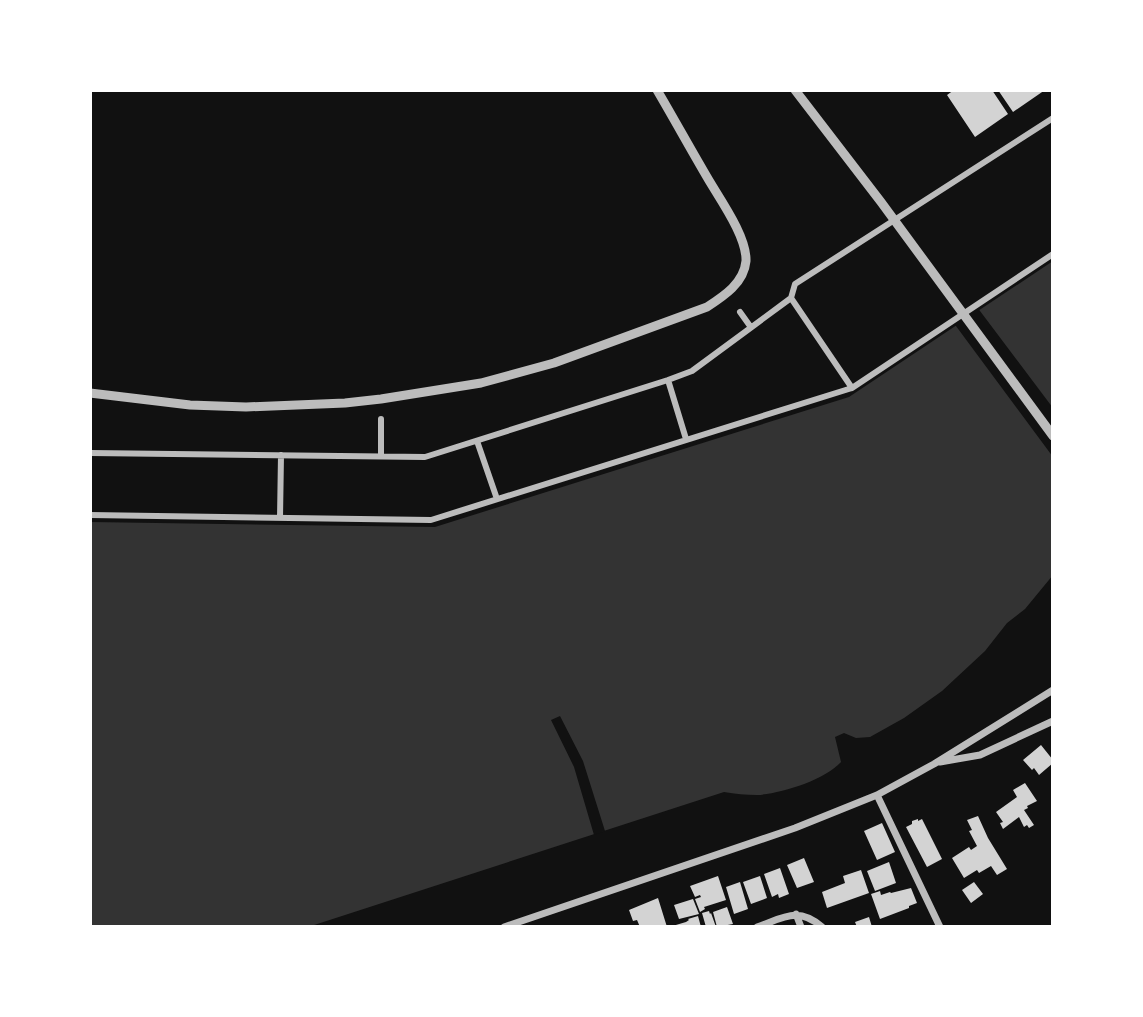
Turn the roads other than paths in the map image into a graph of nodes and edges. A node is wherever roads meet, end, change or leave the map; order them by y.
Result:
1 (657, 90) edge
2 (795, 90) edge
3 (1053, 118) edge
4 (1053, 254) edge
5 (791, 298) junction
6 (740, 312) dead end
7 (750, 326) junction
8 (668, 380) junction
9 (852, 388) junction
10 (90, 393) edge
11 (381, 419) dead end
12 (1053, 436) edge
13 (686, 439) junction
14 (477, 441) junction
15 (90, 453) edge
16 (281, 455) junction
17 (381, 456) junction
18 (497, 499) junction
19 (90, 515) edge
20 (280, 518) junction
21 (1053, 690) edge
22 (1053, 721) edge
23 (934, 764) junction
24 (877, 795) junction
25 (796, 914) junction
26 (504, 927) edge
27 (757, 927) edge
28 (801, 927) edge
29 (822, 927) edge
30 (940, 927) edge

1 - 10 street
2 - 12 street
3 - 5 street
4 - 9 street
5 - 7 street
5 - 9 street
6 - 7 street
7 - 8 street
8 - 13 street
8 - 14 street
9 - 13 street
11 - 17 street
13 - 18 street
14 - 17 street
14 - 18 street
15 - 16 street
16 - 17 street
16 - 20 street
18 - 20 street
19 - 20 street
21 - 23 street
22 - 23 street
23 - 24 street
24 - 26 street
24 - 30 street
25 - 27 street
25 - 28 street
25 - 29 street

